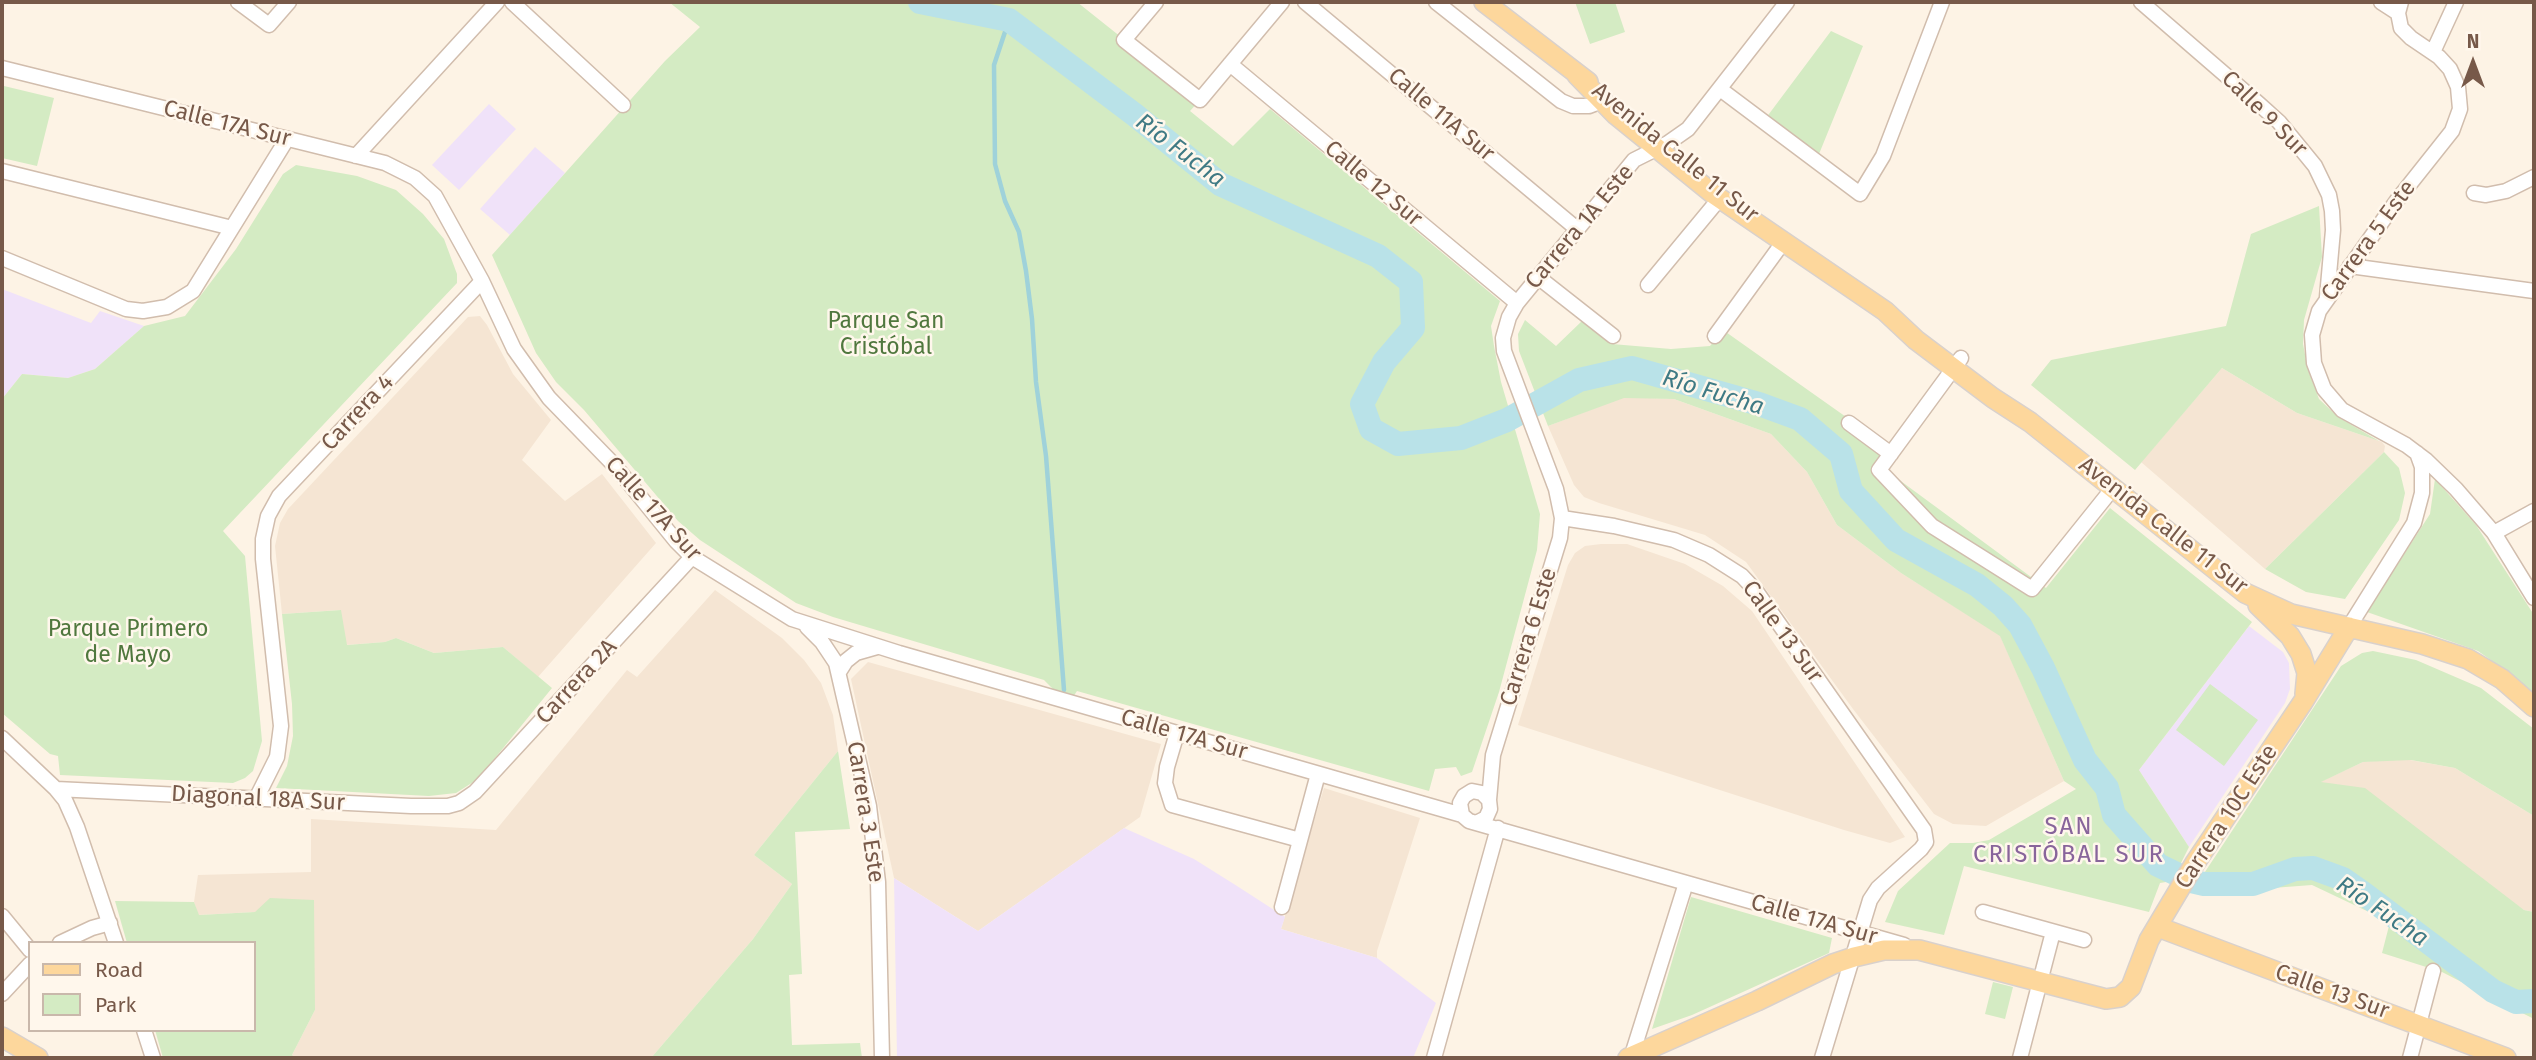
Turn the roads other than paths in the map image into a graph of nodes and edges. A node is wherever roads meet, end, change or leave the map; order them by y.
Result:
1 (238, 2) edge
2 (289, 2) edge
3 (497, 2) edge
4 (512, 2) edge
5 (1156, 2) edge
6 (1282, 2) edge
7 (1305, 2) edge
8 (1436, 2) edge
9 (1484, 2) edge
10 (1787, 2) edge
11 (1942, 2) edge
12 (2141, 2) edge
13 (2381, 2) edge
14 (2456, 2) edge
15 (2399, 7) edge
16 (2433, 52) junction
17 (1230, 64) junction
18 (2, 68) edge
19 (1577, 75) junction
20 (1720, 89) junction
21 (1601, 101) junction
22 (623, 105) dead end
23 (287, 139) junction
24 (1662, 146) junction
25 (356, 156) junction
26 (2, 171) edge
27 (2534, 177) edge
28 (2474, 193) dead end
29 (1720, 198) junction
30 (232, 228) junction
31 (1577, 229) junction
32 (1779, 237) junction
33 (2, 258) edge
34 (2350, 266) junction
35 (1538, 277) junction
36 (482, 281) junction
37 (1648, 285) dead end
38 (2534, 291) edge
39 (2327, 299) junction
40 (1517, 303) junction
41 (1612, 336) dead end
42 (1715, 336) dead end
43 (1957, 363) junction
44 (1849, 423) dead end
45 (2417, 453) junction
46 (1891, 454) junction
47 (2113, 488) junction
48 (2534, 511) edge
49 (1562, 518) junction
50 (2494, 533) junction
51 (692, 557) junction
52 (2245, 593) junction
53 (2534, 598) edge
54 (802, 623) junction
55 (2349, 627) junction
56 (878, 647) junction
57 (839, 673) junction
58 (2303, 702) junction
59 (2534, 707) edge
60 (1177, 733) junction
61 (2, 738) edge
62 (1493, 755) junction
63 (1318, 774) junction
64 (56, 789) junction
65 (1467, 795) junction
66 (256, 799) junction
67 (458, 803) joint
68 (1490, 805) junction
69 (1427, 806) junction
70 (1462, 815) junction
71 (1478, 822) junction
72 (1498, 828) junction
73 (1524, 835) junction
74 (1300, 840) junction
75 (1686, 883) junction
76 (1282, 907) dead end
77 (1983, 912) dead end
78 (2, 916) edge
79 (110, 923) junction
80 (2158, 927) junction
81 (2053, 932) junction
82 (1861, 933) junction
83 (2084, 940) dead end
84 (64, 941) edge
85 (115, 941) edge
86 (28, 948) edge
87 (1919, 950) junction
88 (1854, 957) junction
89 (28, 966) edge
90 (2433, 971) dead end
91 (2039, 981) junction
92 (2, 994) edge
93 (2106, 999) joint
94 (2418, 1024) junction
95 (145, 1032) edge
96 (2, 1037) edge
97 (38, 1058) edge
98 (153, 1058) edge
99 (882, 1058) edge
100 (1434, 1058) edge
101 (1631, 1058) edge
102 (1822, 1058) edge
103 (2020, 1058) edge
104 (2410, 1058) edge
105 (2506, 1058) edge

1 - 2 street
3 - 25 street
4 - 22 street
5 - 17 street
6 - 17 street
7 - 31 street, Calle 11A Sur
8 - 21 street
9 - 19 main road, Avenida Calle 11 Sur
10 - 20 street, Carrera 1A Este
11 - 20 street
12 - 39 street, Calle 9 Sur
13 - 15 street
14 - 16 street
15 - 16 street
16 - 34 street, Carrera 5 Este
17 - 40 street, Calle 12 Sur
18 - 23 street, Calle 17A Sur
19 - 21 main road, Avenida Calle 11 Sur
19 - 24 main road, Avenida Calle 11 Sur
20 - 24 street, Carrera 1A Este
21 - 24 main road, Avenida Calle 11 Sur
23 - 25 street, Calle 17A Sur
23 - 30 street
24 - 29 main road, Avenida Calle 11 Sur
24 - 31 street, Carrera 1A Este
24 - 32 main road, Avenida Calle 11 Sur
25 - 36 street, Calle 17A Sur
26 - 30 street
27 - 28 street
29 - 32 main road, Avenida Calle 11 Sur
29 - 37 street
30 - 33 street
31 - 35 street, Carrera 1A Este
32 - 42 street
32 - 43 main road, Avenida Calle 11 Sur
34 - 38 street
34 - 39 street, Carrera 5 Este
35 - 40 street, Carrera 1A Este
35 - 41 street
36 - 51 street, Calle 17A Sur
36 - 66 street, Carrera 4
39 - 45 street, Carrera 5 Este
40 - 49 street, Carrera 1A Este
43 - 46 street
43 - 47 main road, Avenida Calle 11 Sur
44 - 46 street
45 - 50 street
45 - 55 street
46 - 47 street
47 - 52 main road, Avenida Calle 11 Sur
48 - 50 street
49 - 62 street, Carrera 6 Este
49 - 82 street, Calle 13 Sur
50 - 53 street
51 - 54 street, Calle 17A Sur
51 - 67 street, Carrera 2A
52 - 55 main road, Avenida Calle 11 Sur
52 - 58 main road
54 - 56 street, Calle 17A Sur
54 - 57 street, Carrera 3 Este
55 - 58 main road, Carrera 10C Este
55 - 59 main road, Avenida Calle 11 Sur
56 - 57 street
56 - 60 street, Calle 17A Sur
57 - 99 street, Carrera 3 Este
58 - 80 main road, Carrera 10C Este
60 - 63 street, Calle 17A Sur
60 - 74 street
61 - 64 street
62 - 65 street, Carrera 6 Este
62 - 68 street, Carrera 6 Este
63 - 69 street, Calle 17A Sur
63 - 74 street
64 - 66 street, Diagonal 18A Sur
64 - 79 street
65 - 68 street
65 - 69 street, Calle 17A Sur
65 - 70 street
66 - 67 street, Diagonal 18A Sur
68 - 71 street
68 - 73 street, Calle 17A Sur
69 - 70 street, Calle 17A Sur
70 - 71 street
71 - 72 street, Calle 17A Sur
72 - 73 street, Calle 17A Sur
72 - 100 street
73 - 75 street, Calle 17A Sur
74 - 76 street
75 - 82 street, Calle 17A Sur
75 - 101 street
77 - 81 street
78 - 86 street
79 - 84 street
79 - 85 street
80 - 93 main road, Carrera 10C Este
80 - 94 main road, Calle 13 Sur
81 - 83 street
81 - 91 street
82 - 87 street, Calle 17A Sur
82 - 88 street
87 - 88 main road
87 - 91 main road, Calle 17A Sur
88 - 101 main road
88 - 102 street
89 - 92 street
90 - 94 street
91 - 93 main road, Calle 17A Sur
91 - 103 street
94 - 104 street
94 - 105 main road, Calle 13 Sur
95 - 98 street
96 - 97 main road

